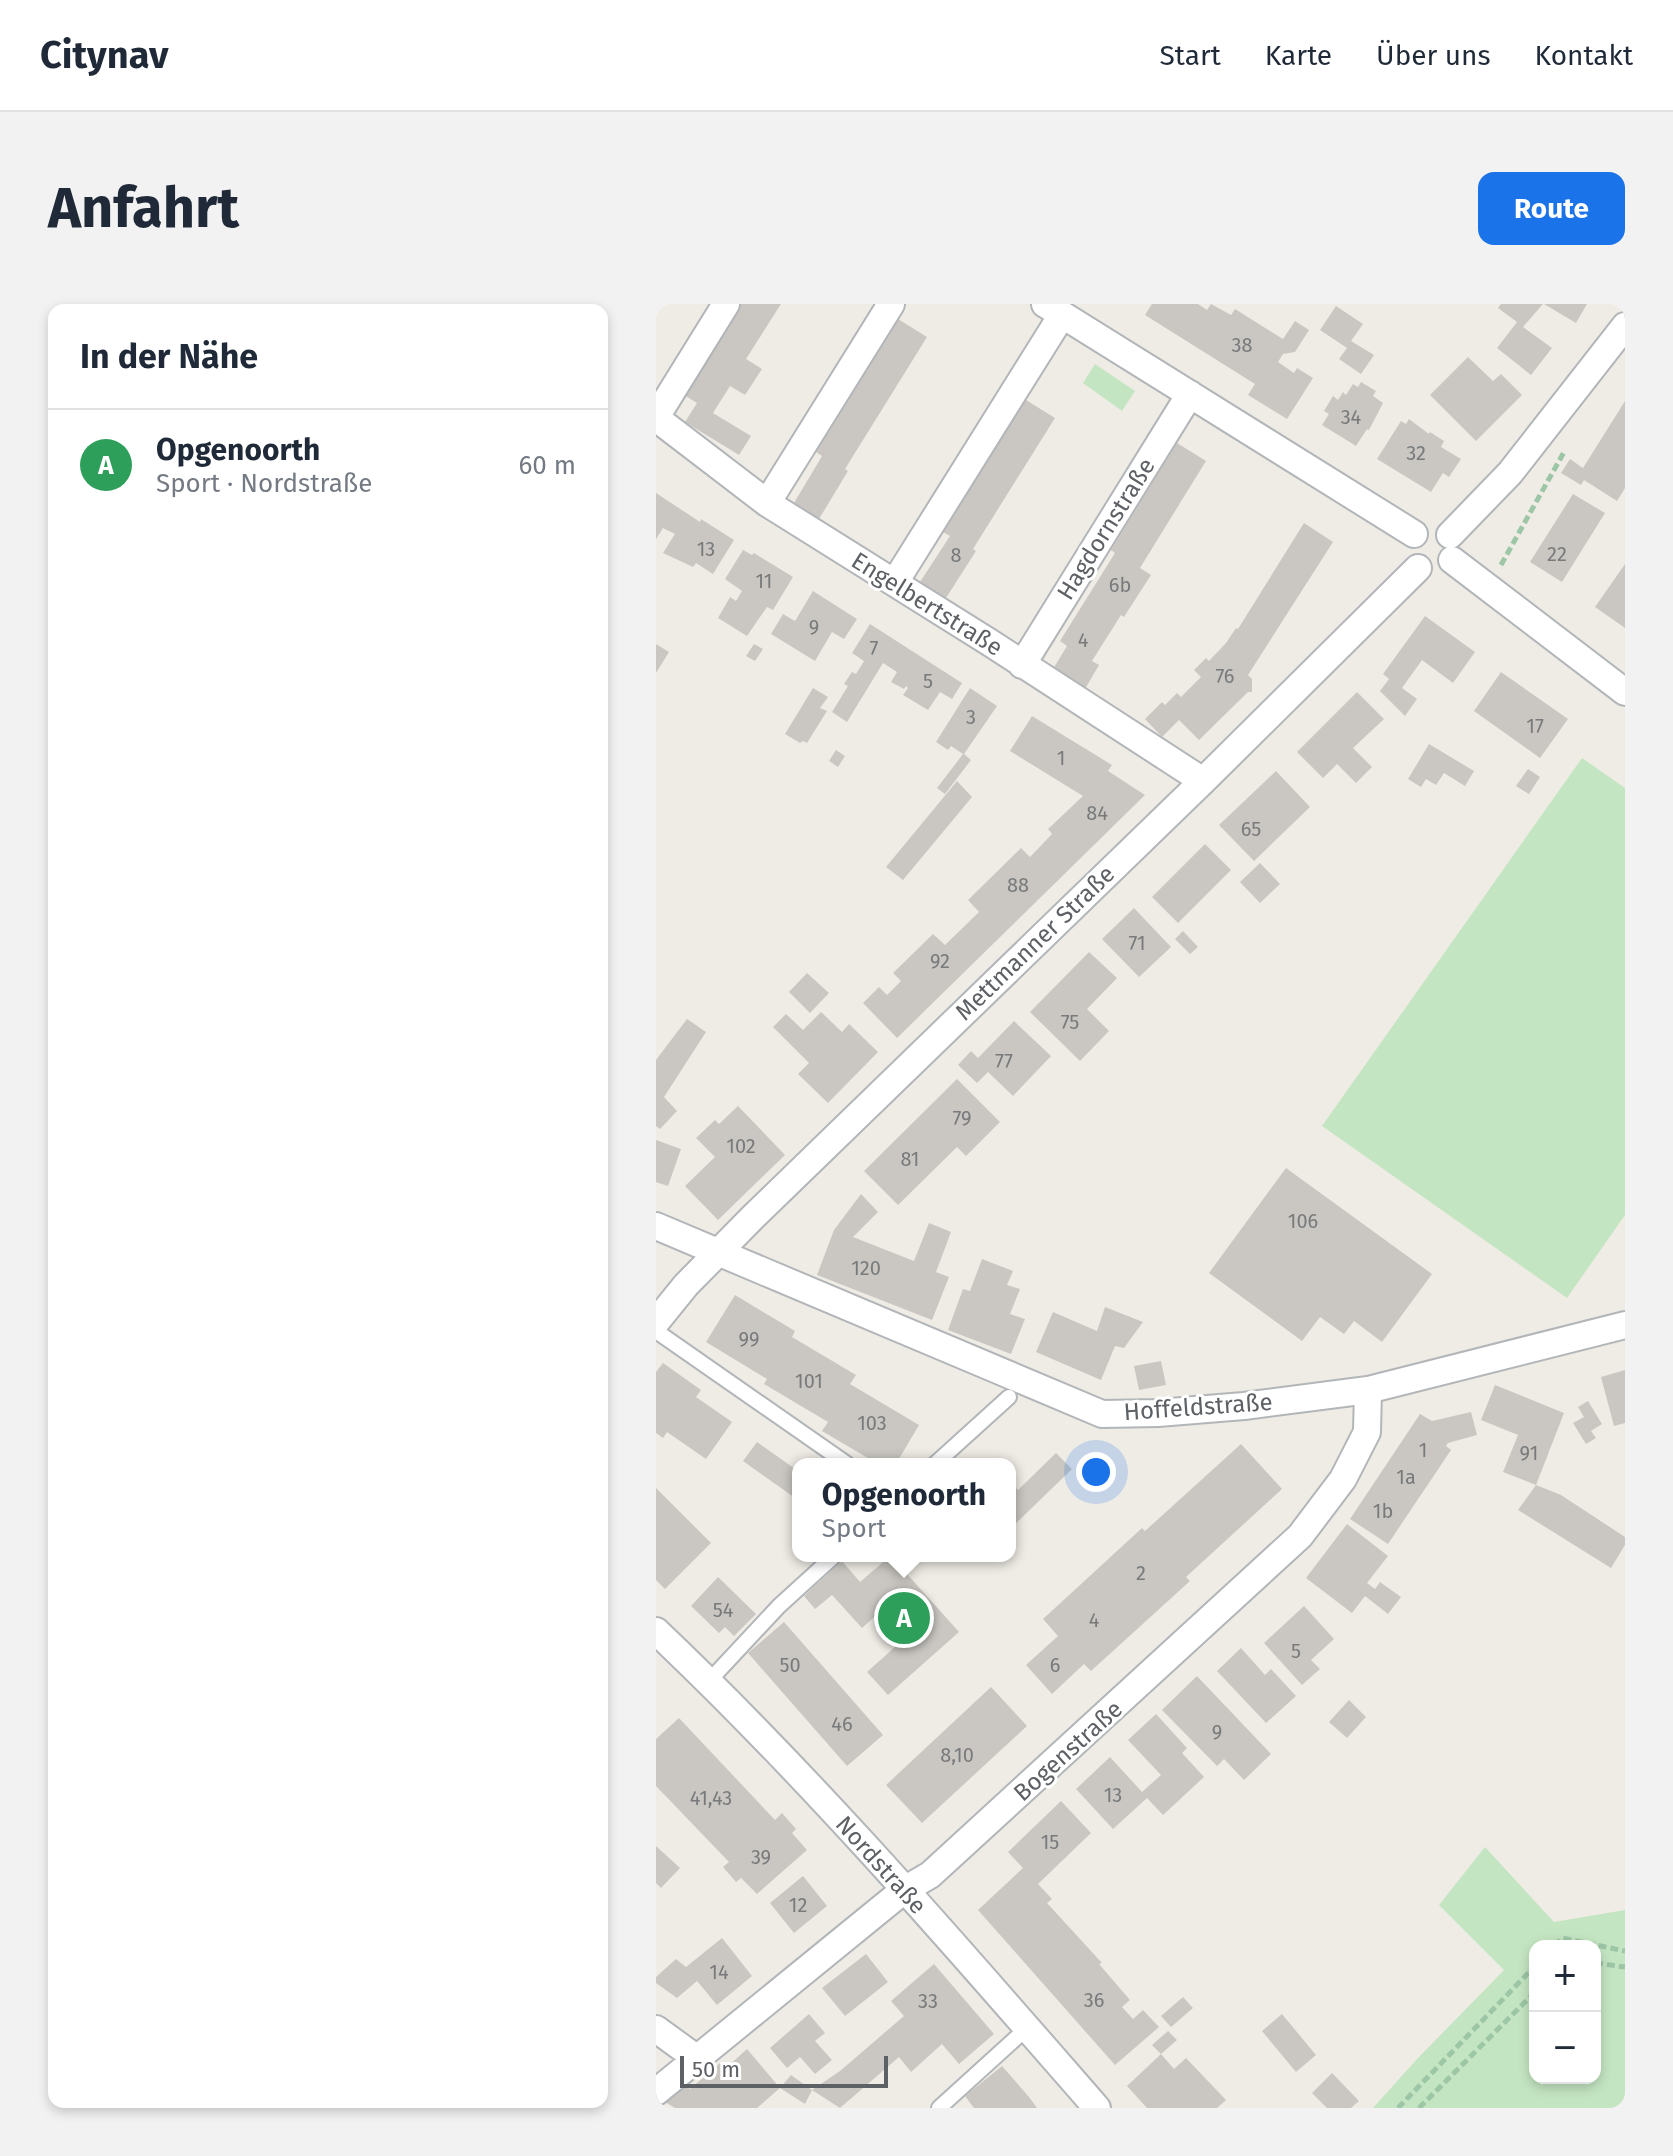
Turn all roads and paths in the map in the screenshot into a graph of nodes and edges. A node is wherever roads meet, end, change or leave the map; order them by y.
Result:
1 (726, 304) edge
2 (891, 304) edge
3 (1068, 311) edge
4 (1625, 326) edge
5 (1190, 394) junction
6 (656, 418) edge
7 (1567, 446) dead end
8 (767, 503) junction
9 (1414, 534) junction
10 (1451, 548) junction
11 (1500, 566) dead end
12 (1418, 568) junction
13 (895, 582) junction
14 (1022, 665) junction
15 (1625, 692) edge
16 (1203, 781) junction
17 (656, 1226) edge
18 (718, 1252) junction
19 (656, 1322) edge
20 (1625, 1325) edge
21 (656, 1331) edge
22 (1368, 1390) junction
23 (1009, 1397) dead end
24 (838, 1458) edge
25 (942, 1458) edge
26 (827, 1562) edge
27 (656, 1631) edge
28 (709, 1681) junction
29 (904, 1890) junction
30 (1601, 1946) edge
31 (1625, 1951) edge
32 (1601, 1964) edge
33 (1625, 1967) edge
34 (1529, 1972) edge
35 (1529, 1998) edge
36 (1027, 2028) junction
37 (656, 2029) edge
38 (696, 2058) junction
39 (656, 2092) edge
40 (1094, 2107) edge
41 (939, 2108) edge
42 (1398, 2108) edge
43 (1419, 2108) edge

1 - 6 street
2 - 8 street
3 - 5 street
3 - 13 street
4 - 10 street
5 - 9 street
5 - 14 street, Hagdornstraße
6 - 8 street, Engelbertstraße
7 - 11 path
8 - 13 street, Engelbertstraße
9 - 10 street
9 - 12 street
10 - 12 street
10 - 15 street
12 - 16 street, Mettmanner Straße
13 - 14 street, Engelbertstraße
14 - 16 street, Engelbertstraße
16 - 18 street, Mettmanner Straße
17 - 18 street, Hoffeldstraße
18 - 19 street, Mettmanner Straße
18 - 22 street, Hoffeldstraße
20 - 22 street, Hoffeldstraße
21 - 24 lane
22 - 29 street, Bogenstraße
23 - 25 lane
26 - 28 lane
27 - 28 street, Nordstraße
28 - 29 street, Nordstraße
29 - 36 street, Nordstraße
29 - 38 street, Bogenstraße
30 - 31 path
32 - 33 path
34 - 42 path
35 - 43 path
36 - 40 street, Nordstraße
36 - 41 lane
37 - 38 street
38 - 39 street, Bogenstraße

